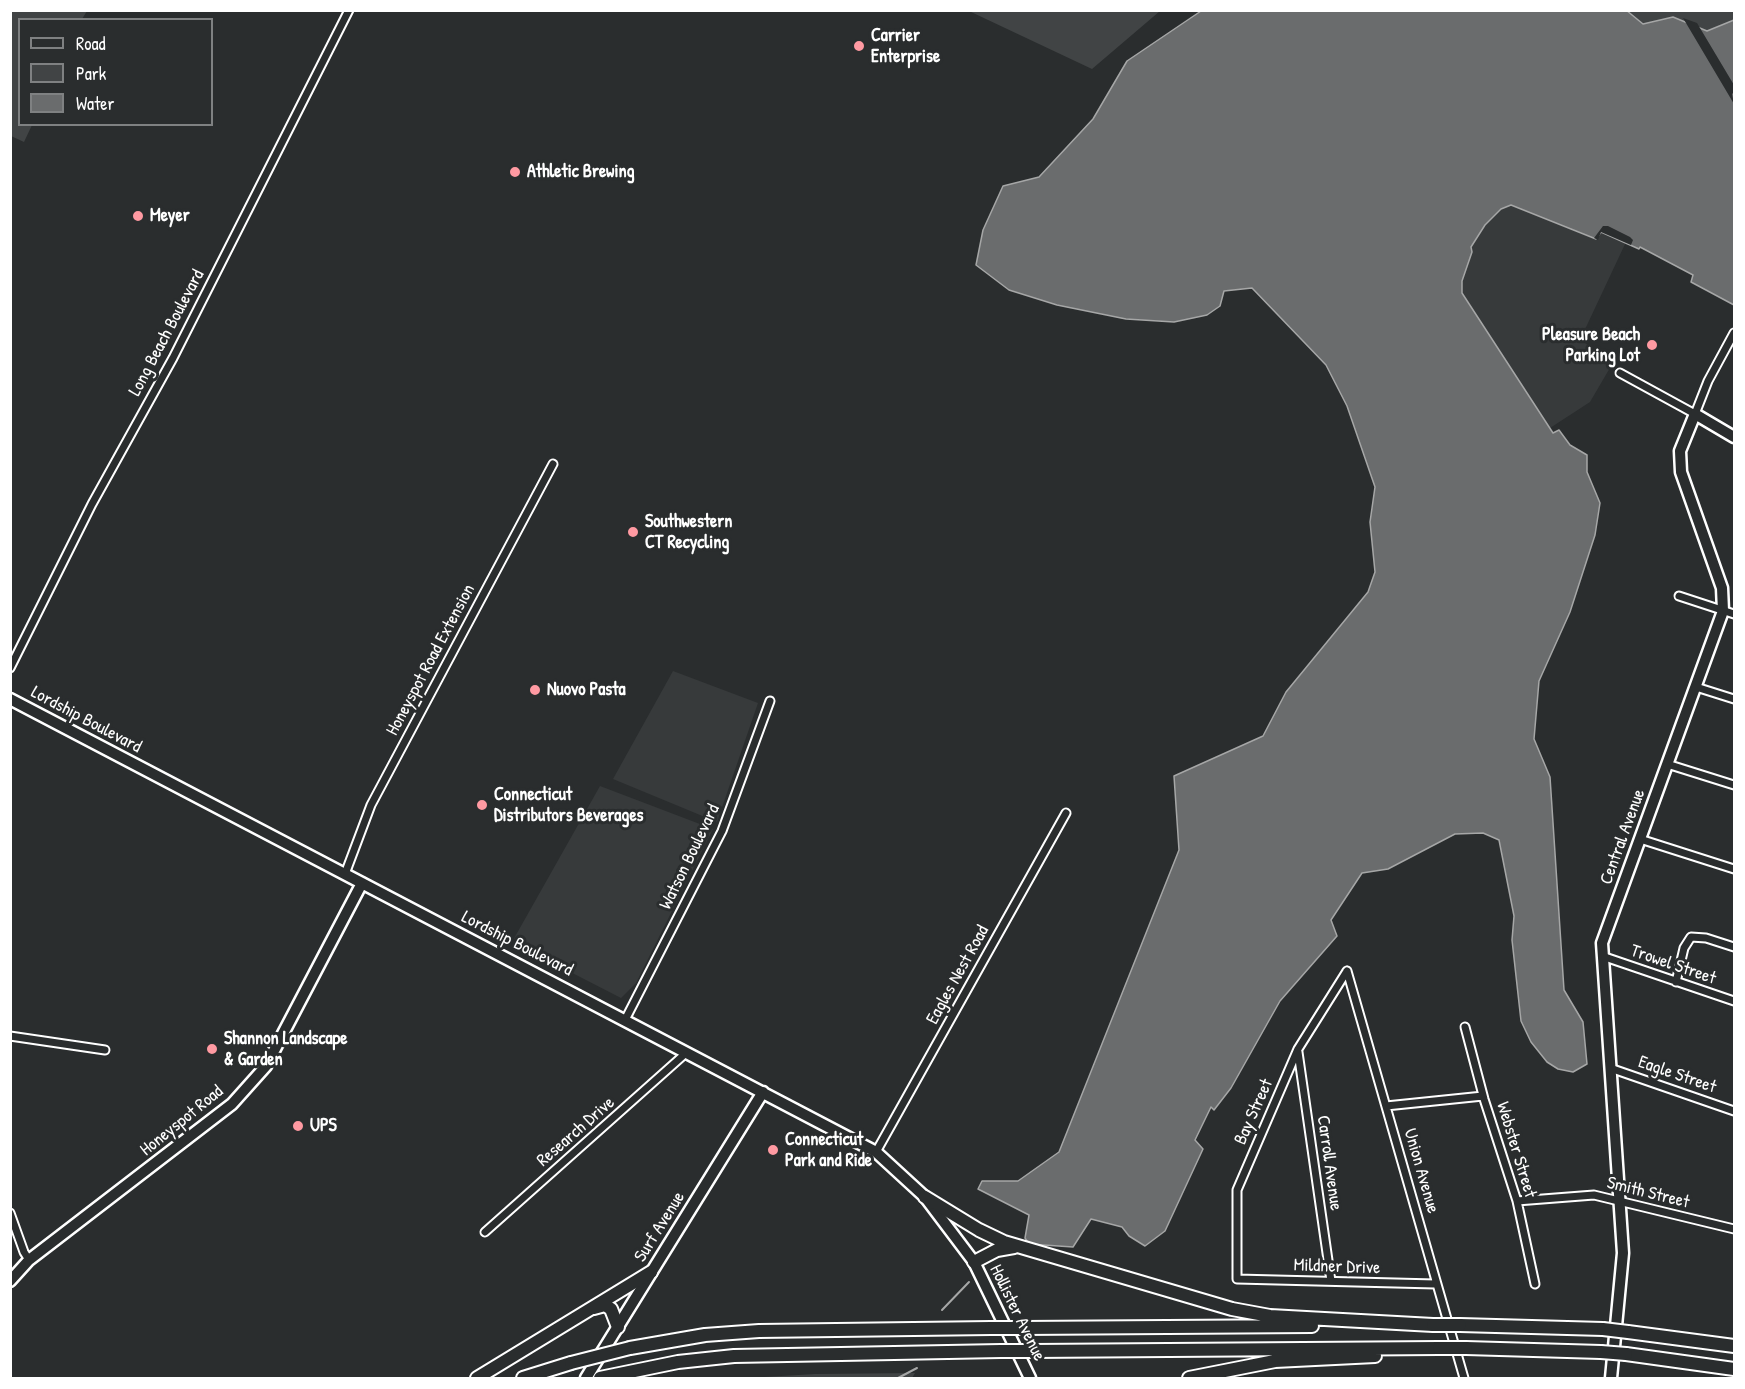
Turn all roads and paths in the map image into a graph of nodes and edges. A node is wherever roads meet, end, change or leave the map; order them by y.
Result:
1 (349, 10) edge
2 (1734, 333) edge
3 (1620, 373) dead end
4 (1695, 414) junction
5 (1734, 437) edge
6 (553, 464) dead end
7 (1678, 596) dead end
8 (1729, 612) edge
9 (10, 668) edge
10 (1696, 687) junction
11 (10, 699) edge
12 (1734, 699) edge
13 (770, 701) dead end
14 (1667, 764) junction
15 (1734, 785) edge
16 (1066, 813) dead end
17 (1640, 839) junction
18 (1734, 869) edge
19 (345, 874) junction
20 (362, 883) junction
21 (1734, 947) edge
22 (1602, 956) junction
23 (1347, 971) joint
24 (1676, 982) junction
25 (1734, 1001) edge
26 (625, 1020) junction
27 (1465, 1026) dead end
28 (10, 1036) edge
29 (1298, 1049) junction
30 (105, 1050) dead end
31 (686, 1053) junction
32 (1610, 1068) junction
33 (763, 1092) junction
34 (1483, 1096) junction
35 (1386, 1106) junction
36 (1734, 1111) edge
37 (876, 1152) junction
38 (924, 1197) junction
39 (1517, 1201) junction
40 (1620, 1203) junction
41 (10, 1213) edge
42 (1734, 1229) edge
43 (485, 1232) dead end
44 (1021, 1248) junction
45 (29, 1260) junction
46 (974, 1262) junction
47 (651, 1272) junction
48 (1237, 1279) joint
49 (10, 1281) edge
50 (1330, 1281) junction
51 (1436, 1284) junction
52 (1535, 1284) dead end
53 (591, 1308) junction
54 (1433, 1325) junction
55 (618, 1327) junction
56 (1734, 1346) edge
57 (1439, 1348) junction
58 (1734, 1369) edge
59 (477, 1378) edge
60 (523, 1378) edge
61 (586, 1378) edge
62 (600, 1378) edge
63 (1030, 1378) edge
64 (1189, 1378) edge
65 (1464, 1378) edge
66 (1611, 1378) edge

1 - 9 street, Long Beach Boulevard
2 - 4 street, Central Avenue
3 - 4 street
4 - 5 main road
4 - 8 main road, Central Avenue
6 - 19 street, Honeyspot Road Extension
7 - 8 street
8 - 10 main road, Central Avenue
10 - 12 street
10 - 14 main road, Central Avenue
11 - 19 main road, Lordship Boulevard
13 - 26 street, Watson Boulevard
14 - 15 street
14 - 17 main road, Central Avenue
16 - 37 street, Eagles Nest Road
17 - 18 street
17 - 22 main road, Central Avenue
19 - 20 main road, Lordship Boulevard
20 - 26 main road, Lordship Boulevard
20 - 45 main road, Honeyspot Road
21 - 24 street
22 - 24 street, Trowel Street
22 - 32 main road, Central Avenue
23 - 29 street, Bay Street
23 - 35 street, Union Avenue
24 - 25 street, Trowel Street
26 - 31 main road, Lordship Boulevard
27 - 34 street, Webster Street
28 - 30 street
29 - 48 street, Bay Street
29 - 50 street, Carroll Avenue
31 - 33 main road, Lordship Boulevard
31 - 43 street, Research Drive
32 - 36 street, Eagle Street
32 - 40 main road, Central Avenue
33 - 37 main road, Lordship Boulevard
33 - 47 main road, Surf Avenue
34 - 35 street
34 - 39 street, Webster Street
35 - 51 street, Union Avenue
37 - 38 main road, Lordship Boulevard
38 - 44 highway
38 - 46 main road, Lordship Boulevard
39 - 40 street, Smith Street
39 - 52 street, Webster Street
40 - 42 street, Smith Street
40 - 66 main road, Central Avenue
41 - 45 street
44 - 46 highway
44 - 54 highway
45 - 49 main road, Honeyspot Road
46 - 63 main road, Hollister Avenue
47 - 53 highway
47 - 55 main road, Surf Avenue
48 - 50 street, Mildner Drive
50 - 51 street, Mildner Drive
51 - 65 street, Union Avenue
53 - 55 highway
53 - 59 highway
54 - 56 highway, bridge
54 - 60 highway, bridge
55 - 61 main road, Surf Avenue
57 - 58 highway, bridge
57 - 62 highway, bridge
57 - 64 highway

